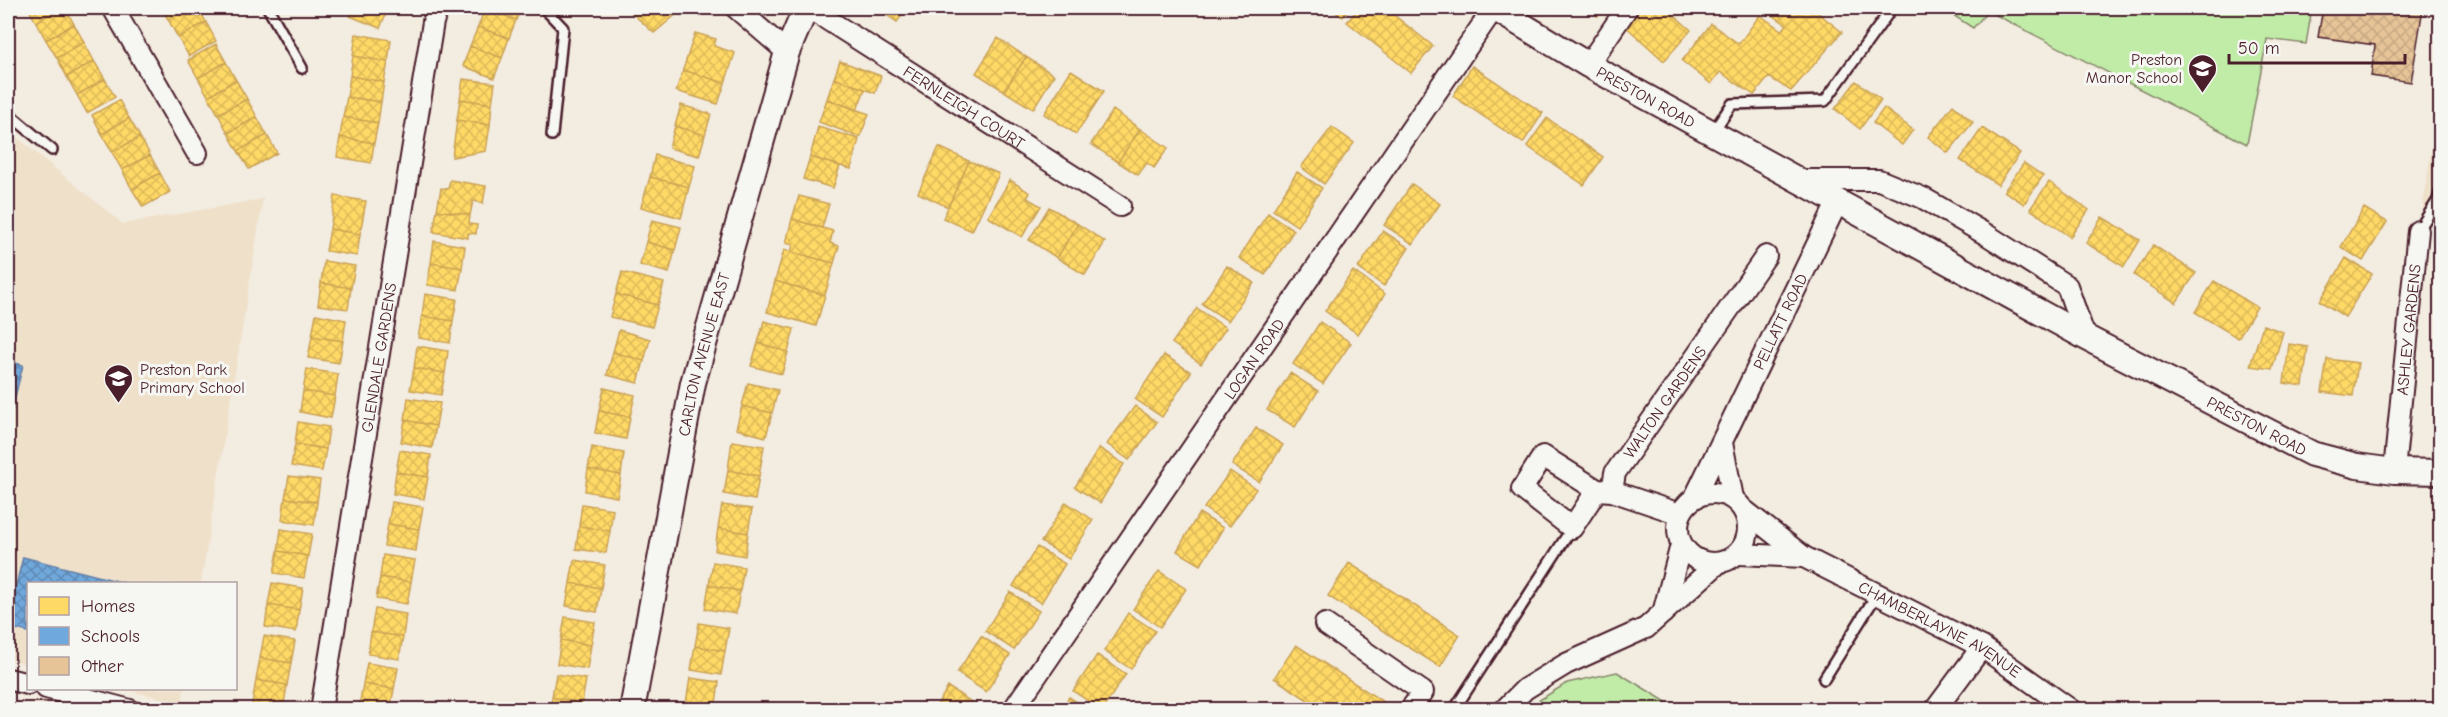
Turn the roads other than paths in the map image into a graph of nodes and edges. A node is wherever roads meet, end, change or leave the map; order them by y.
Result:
1 (113, 8) edge
2 (268, 8) edge
3 (438, 8) edge
4 (543, 8) edge
5 (736, 8) edge
6 (807, 8) edge
7 (1494, 8) edge
8 (1627, 8) edge
9 (1892, 8) edge
10 (787, 52) junction
11 (1588, 65) junction
12 (302, 68) dead end
13 (8, 113) edge
14 (1713, 133) junction
15 (552, 135) dead end
16 (52, 150) dead end
17 (197, 153) dead end
18 (1800, 180) junction
19 (2440, 193) edge
20 (1838, 201) junction
21 (1120, 206) dead end
22 (2418, 231) joint
23 (1766, 256) dead end
24 (2085, 337) junction
25 (1722, 442) junction
26 (2394, 471) junction
27 (2440, 472) edge
28 (1605, 491) junction
29 (1695, 497) junction
30 (1739, 504) junction
31 (1680, 514) junction
32 (1572, 528) junction
33 (1681, 545) junction
34 (1739, 554) junction
35 (1804, 557) junction
36 (1716, 565) junction
37 (1877, 594) junction
38 (1663, 613) junction
39 (1325, 624) dead end
40 (1982, 647) junction
41 (1824, 678) dead end
42 (8, 679) edge
43 (27, 684) edge
44 (54, 690) edge
45 (130, 710) edge
46 (321, 710) edge
47 (632, 710) edge
48 (1013, 710) edge
49 (1410, 710) edge
50 (1454, 710) edge
51 (1504, 710) edge
52 (1935, 710) edge
53 (2071, 710) edge

1 - 17 street
2 - 12 lane
3 - 46 street, GLENDALE GARDENS
4 - 15 lane
5 - 10 street
6 - 10 street, CARLTON AVENUE EAST
6 - 21 street, FERNLEIGH COURT
7 - 11 street, PRESTON ROAD
7 - 48 street, LOGAN ROAD
8 - 11 street
9 - 14 lane
10 - 47 street, CARLTON AVENUE EAST
11 - 14 street, PRESTON ROAD
13 - 16 lane
14 - 18 street, PRESTON ROAD
18 - 20 street, PRESTON ROAD
18 - 24 street, PRESTON ROAD
19 - 22 lane, ASHLEY GARDENS
20 - 24 street, PRESTON ROAD
20 - 25 street, PELLATT ROAD
22 - 26 street, ASHLEY GARDENS
23 - 28 street, WALTON GARDENS
24 - 26 street, PRESTON ROAD
25 - 29 street, PELLATT ROAD
25 - 30 street
26 - 27 street, PRESTON ROAD
28 - 31 street
28 - 32 street, WALTON GARDENS
28 - 32 street
29 - 30 street
29 - 31 street, PELLATT ROAD
30 - 34 street
30 - 35 street, CHAMBERLAYNE AVENUE
31 - 33 street
32 - 50 lane
33 - 36 street
33 - 38 street
34 - 35 street, CHAMBERLAYNE AVENUE
34 - 36 street
35 - 37 street, CHAMBERLAYNE AVENUE
36 - 38 street
37 - 40 street, CHAMBERLAYNE AVENUE
37 - 41 lane
38 - 51 street
39 - 49 street
40 - 52 street
40 - 53 street, CHAMBERLAYNE AVENUE
42 - 43 street
44 - 45 street

